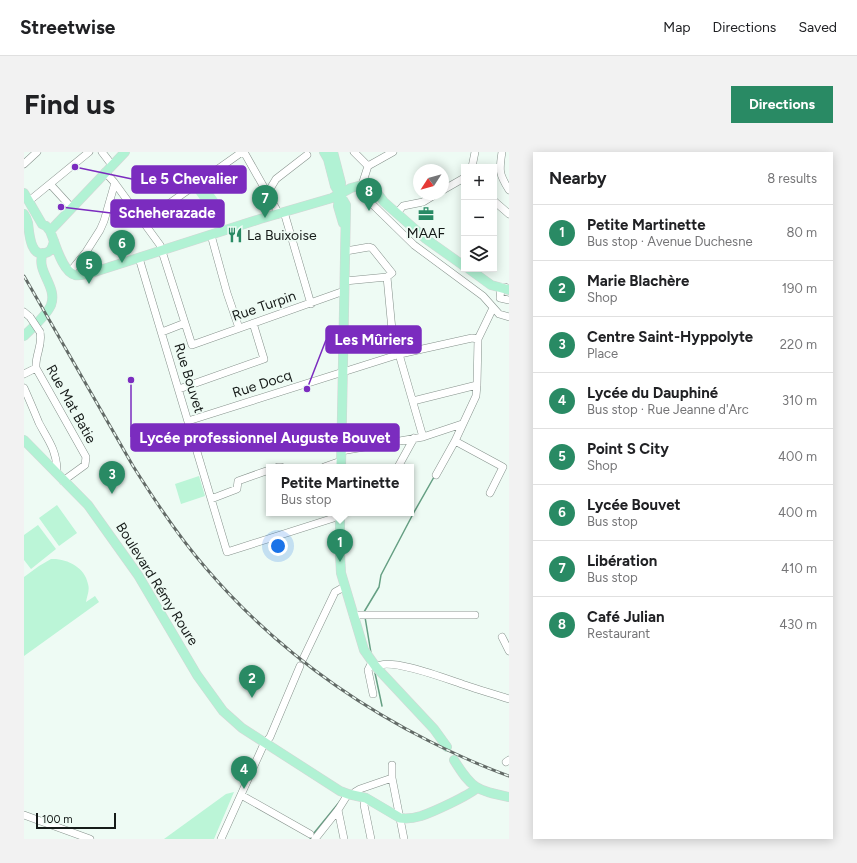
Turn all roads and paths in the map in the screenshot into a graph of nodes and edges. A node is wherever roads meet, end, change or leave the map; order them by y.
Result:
1 (37, 152) edge
2 (89, 152) edge
3 (102, 152) edge
4 (125, 152) edge
5 (243, 152) edge
6 (324, 152) edge
7 (332, 152) edge
8 (354, 152) edge
9 (394, 152) edge
10 (502, 152) edge
11 (474, 153) edge
12 (307, 155) dead end
13 (24, 164) edge
14 (472, 164) edge
15 (368, 166) junction
16 (109, 168) junction
17 (461, 180) edge
18 (114, 182) junction
19 (50, 184) junction
20 (449, 187) edge
21 (363, 189) junction
22 (509, 190) edge
23 (24, 193) edge
24 (266, 194) junction
25 (339, 194) junction
26 (426, 200) edge
27 (29, 201) junction
28 (497, 204) edge
29 (71, 207) junction
30 (281, 213) junction
31 (397, 213) junction
32 (24, 214) edge
33 (509, 214) edge
34 (143, 222) junction
35 (42, 224) junction
36 (50, 231) junction
37 (29, 232) junction
38 (211, 235) junction
39 (54, 241) junction
40 (162, 250) junction
41 (346, 251) junction
42 (42, 252) junction
43 (139, 258) junction
44 (62, 261) junction
45 (461, 264) edge
46 (70, 272) junction
47 (474, 272) edge
48 (387, 277) junction
49 (345, 281) junction
50 (507, 288) edge
51 (344, 291) junction
52 (509, 300) edge
53 (311, 304) junction
54 (493, 308) junction
55 (27, 314) edge
56 (509, 317) edge
57 (253, 322) junction
58 (185, 323) junction
59 (239, 328) junction
60 (162, 332) junction
61 (24, 336) edge
62 (478, 339) junction
63 (400, 354) junction
64 (36, 368) junction
65 (343, 371) junction
66 (24, 374) edge
67 (477, 385) junction
68 (24, 388) edge
69 (179, 389) junction
70 (413, 401) junction
71 (188, 421) junction
72 (462, 424) junction
73 (423, 437) junction
74 (414, 438) junction
75 (24, 440) edge
76 (455, 441) junction
77 (341, 451) junction
78 (341, 464) edge
79 (400, 464) edge
80 (266, 471) edge
81 (55, 472) junction
82 (436, 475) dead end
83 (63, 481) junction
84 (490, 493) dead end
85 (212, 499) junction
86 (334, 516) edge
87 (340, 516) edge
88 (344, 586) junction
89 (353, 615) junction
90 (475, 615) dead end
91 (502, 637) dead end
92 (509, 651) edge
93 (303, 659) dead end
94 (374, 664) junction
95 (300, 666) dead end
96 (372, 694) dead end
97 (509, 699) edge
98 (265, 743) junction
99 (447, 747) dead end
100 (454, 760) dead end
101 (392, 765) dead end
102 (392, 778) junction
103 (477, 788) junction
104 (241, 795) junction
105 (351, 795) junction
106 (509, 797) edge
107 (366, 798) junction
108 (338, 810) junction
109 (24, 815) edge
110 (400, 818) junction
111 (313, 836) edge
112 (90, 839) edge
113 (221, 839) edge
114 (344, 839) edge
115 (371, 839) edge
116 (404, 839) edge

1 - 13 street
2 - 19 street
3 - 16 street
4 - 16 main road
5 - 24 street
5 - 34 street
6 - 25 main road
7 - 25 main road
8 - 15 street
9 - 15 street
10 - 22 street
11 - 14 street
12 - 24 street
15 - 21 street
16 - 18 street
16 - 29 main road
17 - 20 street
18 - 34 street
18 - 46 street
19 - 27 street
19 - 29 street
21 - 25 main road
21 - 31 main road
21 - 54 street
23 - 27 main road
24 - 30 street
25 - 30 main road
25 - 41 main road
26 - 31 street
27 - 35 main road
28 - 33 street
29 - 36 main road
30 - 38 main road
30 - 53 street
31 - 45 main road
32 - 37 main road
34 - 40 street
35 - 36 main road
35 - 37 main road
36 - 39 main road
37 - 42 main road
38 - 40 main road
38 - 59 street
39 - 42 main road
39 - 44 main road
40 - 43 main road
40 - 58 street
41 - 48 street
41 - 49 main road
42 - 44 main road
42 - 61 main road
43 - 46 main road
43 - 60 street, Rue Bouvet
44 - 46 main road
47 - 50 main road
48 - 49 street
48 - 63 street
49 - 51 main road
50 - 52 street
51 - 53 street, Rue Turpin
51 - 65 main road
53 - 57 street, Rue Turpin
54 - 56 street
54 - 62 street
55 - 64 street, Rue Mat Batie, bridge
57 - 59 street, Rue Turpin
57 - 69 street
58 - 59 street, Rue Turpin
58 - 60 street
60 - 69 street, Rue Bouvet
62 - 63 street, Rue Docq
62 - 67 street
63 - 65 street, Rue Docq
63 - 70 street
64 - 66 street
64 - 83 street, Rue Mat Batie
65 - 71 street, Rue Docq
65 - 77 main road
67 - 70 street
67 - 72 street
68 - 81 street
69 - 71 street, Rue Bouvet
70 - 73 street
71 - 85 street, Rue Bouvet
72 - 73 street
72 - 76 street
73 - 74 street
74 - 77 street
74 - 79 street
75 - 81 main road, Boulevard Rémy Roure
76 - 82 street
76 - 84 street
77 - 78 main road
80 - 85 street
81 - 83 main road, Boulevard Rémy Roure
83 - 98 main road, Boulevard Rémy Roure
85 - 86 street, Rue Bouvet
87 - 88 main road
88 - 89 main road
88 - 93 street
89 - 90 street
89 - 94 main road
91 - 92 street
94 - 96 street
94 - 97 street
94 - 99 main road
95 - 98 street
98 - 104 street
98 - 105 main road, Boulevard Rémy Roure
100 - 103 main road
101 - 102 street
102 - 105 street
102 - 110 street
103 - 106 main road
103 - 110 main road
104 - 111 street
104 - 113 street
105 - 107 main road, Boulevard Rémy Roure
105 - 108 street
107 - 110 main road, Boulevard Rémy Roure
107 - 115 street
108 - 111 street
108 - 114 street
109 - 112 street
110 - 116 street

